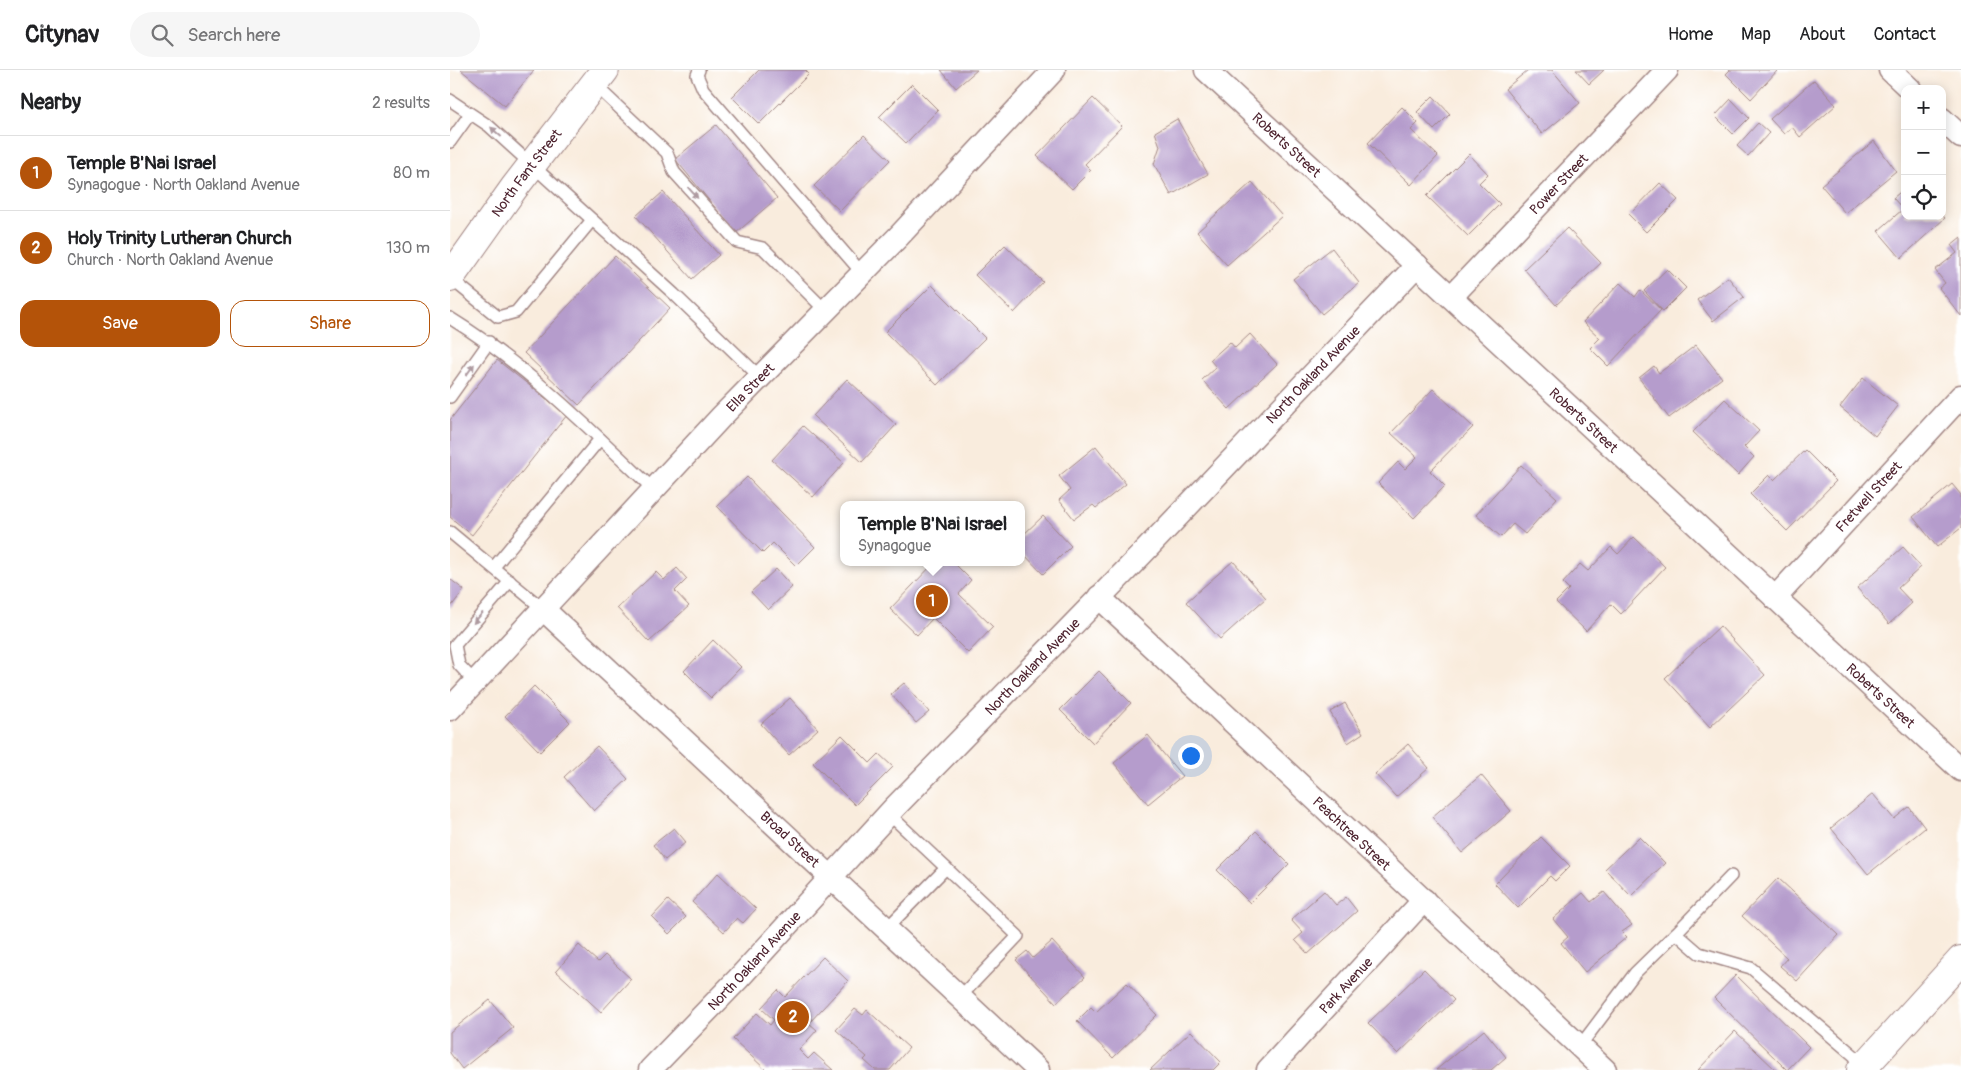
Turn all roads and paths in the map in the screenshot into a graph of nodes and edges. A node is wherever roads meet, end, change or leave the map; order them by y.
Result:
1 (699, 70) edge
2 (1054, 70) edge
3 (1206, 70) edge
4 (1667, 70) edge
5 (1890, 70) edge
6 (600, 77) edge
7 (1906, 85) edge
8 (450, 100) edge
9 (470, 114) junction
10 (1946, 123) edge
11 (1961, 137) edge
12 (450, 142) edge
13 (531, 165) junction
14 (592, 220) junction
15 (1416, 265) junction
16 (862, 273) junction
17 (450, 278) edge
18 (1451, 297) junction
19 (826, 310) junction
20 (450, 318) edge
21 (489, 342) junction
22 (760, 377) junction
23 (1961, 396) edge
24 (450, 397) edge
25 (600, 439) junction
26 (653, 490) junction
27 (450, 532) edge
28 (494, 567) junction
29 (510, 581) junction
30 (1099, 597) junction
31 (1776, 598) junction
32 (542, 608) junction
33 (476, 682) junction
34 (450, 709) edge
35 (1961, 770) edge
36 (889, 814) junction
37 (946, 868) junction
38 (1731, 876) dead end
39 (830, 879) junction
40 (1424, 900) junction
41 (887, 928) junction
42 (1676, 933) junction
43 (1961, 960) edge
44 (959, 998) junction
45 (1580, 1046) junction
46 (1865, 1068) edge
47 (650, 1070) edge
48 (1038, 1070) edge
49 (1268, 1070) edge
50 (1605, 1070) edge

1 - 16 lane
2 - 16 street, Ella Street
3 - 15 street, Roberts Street
4 - 18 street, Power Street
5 - 7 street
6 - 13 main road, North Fant Street
6 -> 19 lane
8 - 9 lane
9 - 12 lane
13 -> 9 lane
10 - 11 street
13 - 14 lane
13 - 17 main road, North Fant Street
14 - 17 lane
14 - 22 lane
15 - 18 street, Roberts Street
15 - 30 street, North Oakland Avenue
16 - 19 street, Ella Street
18 - 31 street, Roberts Street
19 - 22 street, Ella Street
20 - 21 lane
24 -> 21 lane
21 - 25 lane
22 - 26 street, Ella Street
23 - 31 street, Fretwell Street
25 - 26 lane
25 - 28 lane
26 - 32 street, Ella Street
27 - 28 lane
28 - 29 lane
29 - 32 lane
29 -> 33 lane
30 - 36 street, North Oakland Avenue
30 - 40 street, Peachtree Street
31 - 35 street, Roberts Street
32 - 33 street, Ella Street
32 - 39 street, Broad Street
33 - 34 street, Ella Street
36 - 37 lane
36 - 39 street, North Oakland Avenue
37 - 41 lane
37 - 44 lane
38 - 42 lane
39 - 41 street, Broad Street
39 - 47 street, North Oakland Avenue
40 - 45 street, Peachtree Street
40 - 49 street, Park Avenue
41 - 44 street, Broad Street
42 - 45 lane
42 - 46 lane
43 - 46 main road
44 - 48 street, Broad Street
45 - 50 street, Peachtree Street

